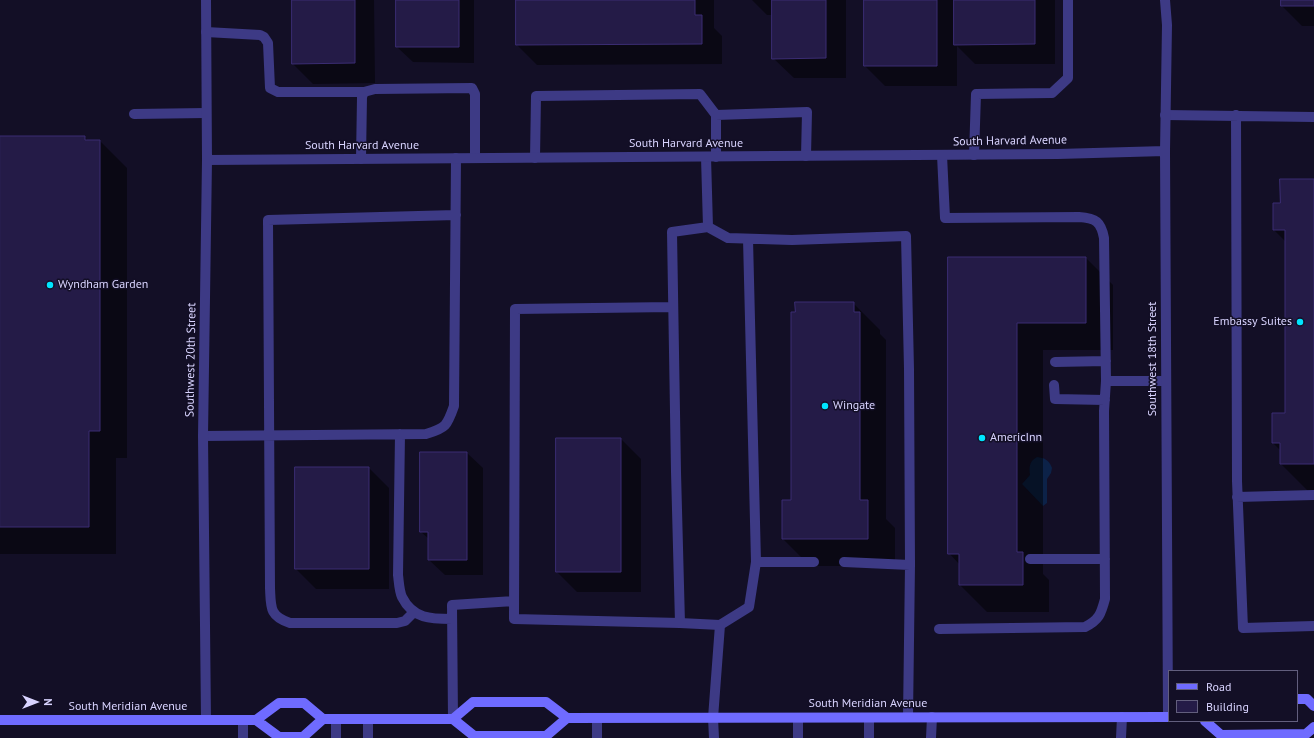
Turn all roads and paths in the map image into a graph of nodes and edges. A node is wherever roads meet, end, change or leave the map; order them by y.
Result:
1 (206, 0) edge
2 (1068, 0) edge
3 (1165, 0) edge
4 (206, 32) junction
5 (364, 92) junction
6 (206, 113) junction
7 (134, 114) dead end
8 (716, 114) junction
9 (1165, 114) junction
10 (1236, 116) junction
11 (1314, 117) edge
12 (1164, 151) junction
13 (942, 155) junction
14 (974, 155) junction
15 (711, 156) junction
16 (806, 156) junction
17 (456, 158) junction
18 (475, 158) junction
19 (535, 158) junction
20 (361, 159) junction
21 (207, 160) junction
22 (456, 214) junction
23 (708, 227) junction
24 (748, 239) junction
25 (673, 307) junction
26 (1106, 361) junction
27 (1055, 362) dead end
28 (1106, 381) junction
29 (1166, 381) junction
30 (1054, 386) dead end
31 (1105, 400) junction
32 (400, 434) junction
33 (203, 436) junction
34 (270, 436) junction
35 (1314, 495) edge
36 (1237, 497) junction
37 (1030, 559) dead end
38 (1105, 559) junction
39 (756, 562) junction
40 (814, 562) dead end
41 (844, 562) dead end
42 (910, 565) junction
43 (514, 601) junction
44 (414, 612) junction
45 (452, 619) junction
46 (680, 623) junction
47 (720, 625) junction
48 (1314, 626) edge
49 (939, 630) dead end
50 (1298, 700) edge
51 (1314, 706) edge
52 (908, 717) junction
53 (932, 717) junction
54 (1122, 717) junction
55 (1168, 717) edge
56 (453, 718) junction
57 (567, 718) junction
58 (597, 718) junction
59 (714, 718) junction
60 (798, 718) junction
61 (869, 718) junction
62 (0, 720) edge
63 (206, 720) junction
64 (243, 720) junction
65 (256, 720) junction
66 (323, 720) junction
67 (336, 720) junction
68 (368, 720) junction
69 (1206, 722) edge
70 (1314, 727) edge
71 (243, 738) edge
72 (336, 738) edge
73 (368, 738) edge
74 (597, 738) edge
75 (714, 738) edge
76 (798, 738) edge
77 (869, 738) edge
78 (931, 738) edge
79 (1121, 738) edge

1 - 4 street, Southwest 20th Street
2 - 14 street
3 - 9 street, Southwest 18th Street
4 - 5 street
4 - 6 street, Southwest 20th Street
5 - 18 street
5 - 20 street
6 - 7 street
6 - 21 street, Southwest 20th Street
8 - 15 street
8 - 16 street
8 - 19 street
9 - 10 street
9 - 12 street, Southwest 18th Street
10 - 11 street
10 - 36 street
12 - 14 street, South Harvard Avenue
12 - 29 street, Southwest 18th Street
13 - 14 street, South Harvard Avenue
13 - 16 street, South Harvard Avenue
13 - 26 street
15 - 16 street, South Harvard Avenue
15 - 19 street, South Harvard Avenue
15 - 23 street
17 - 18 street, South Harvard Avenue
17 - 20 street, South Harvard Avenue
17 - 22 street
18 - 19 street, South Harvard Avenue
20 - 21 street, South Harvard Avenue
21 - 33 street, Southwest 20th Street
22 - 32 street
22 - 34 street
23 - 24 street
23 - 25 street
24 - 39 street
24 - 42 street
25 - 43 street
25 - 46 street
26 - 27 street
26 - 28 street
28 - 29 street
28 - 31 street
29 - 55 street, Southwest 18th Street
30 - 31 street
31 - 38 street
32 - 34 street
32 - 44 street
33 - 34 street
33 - 63 street, Southwest 20th Street
34 - 44 street
35 - 36 street
36 - 48 street
37 - 38 street
38 - 49 street
39 - 40 street
39 - 47 street
41 - 42 street
42 - 52 street
43 - 45 street
43 - 46 street
44 - 45 street
45 - 56 street
46 - 47 street
47 - 59 street
50 - 51 main road
52 - 53 main road, South Meridian Avenue
52 - 61 main road, South Meridian Avenue
53 - 54 main road, South Meridian Avenue
53 - 78 street
54 - 55 main road, South Meridian Avenue
54 - 79 street
56 - 57 main road
56 - 57 main road
56 - 68 main road
57 - 58 main road, South Meridian Avenue
58 - 59 main road, South Meridian Avenue
58 - 74 street
59 - 60 main road, South Meridian Avenue
59 - 75 street
60 - 61 main road, South Meridian Avenue
60 - 76 street
61 - 77 street
62 - 63 main road, South Meridian Avenue
63 - 64 main road, South Meridian Avenue
64 - 65 main road, South Meridian Avenue
64 - 71 street
65 - 66 main road
65 - 66 main road
66 - 67 main road
67 - 68 main road
67 - 72 street
68 - 73 street
69 - 70 main road

